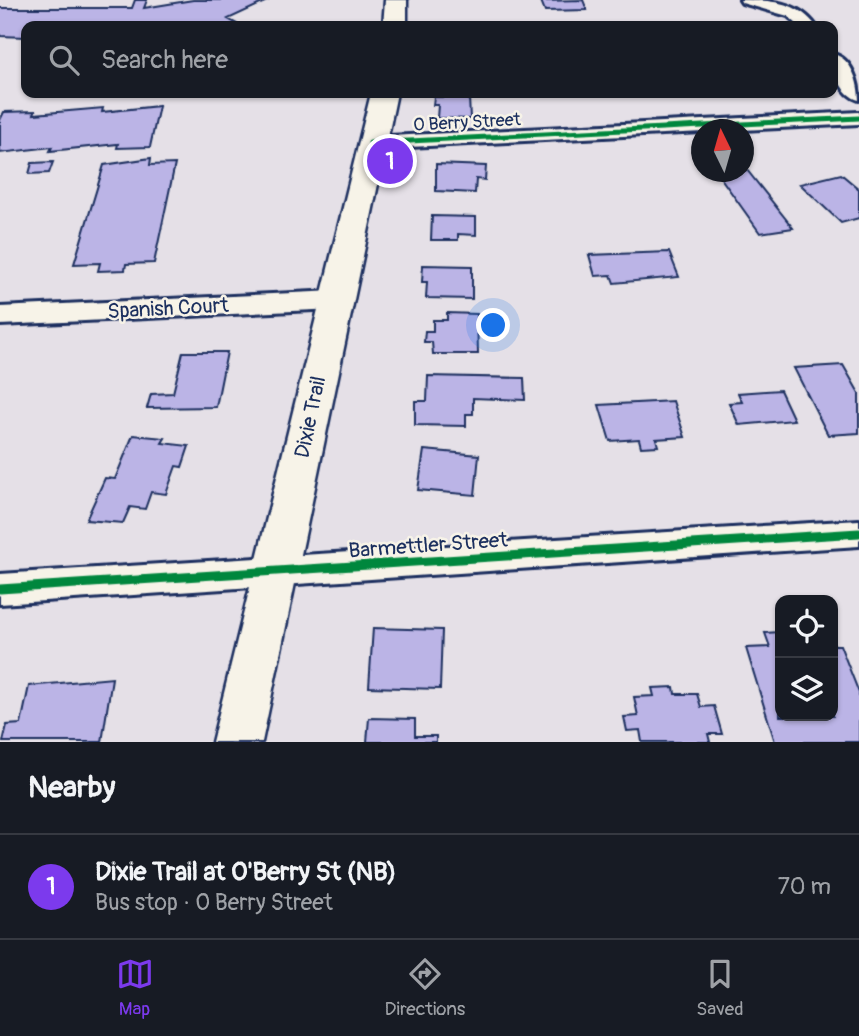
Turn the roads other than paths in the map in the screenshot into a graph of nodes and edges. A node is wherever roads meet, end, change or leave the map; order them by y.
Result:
1 (396, 0) edge
2 (748, 0) edge
3 (395, 21) edge
4 (803, 21) edge
5 (838, 66) edge
6 (859, 94) edge
7 (383, 98) edge
8 (859, 118) edge
9 (370, 142) junction
10 (335, 300) junction
11 (0, 316) edge
12 (859, 533) edge
13 (276, 572) junction
14 (0, 589) edge
15 (237, 742) edge

1 - 3 main road
2 - 4 street
5 - 6 street
7 - 9 main road, Dixie Trail
8 - 9 street, O Berry Street
9 - 10 main road, Dixie Trail
10 - 11 street, Spanish Court
10 - 13 main road, Dixie Trail
12 - 13 street, Barmettler Street
13 - 14 street, Barmettler Street
13 - 15 main road, Dixie Trail

